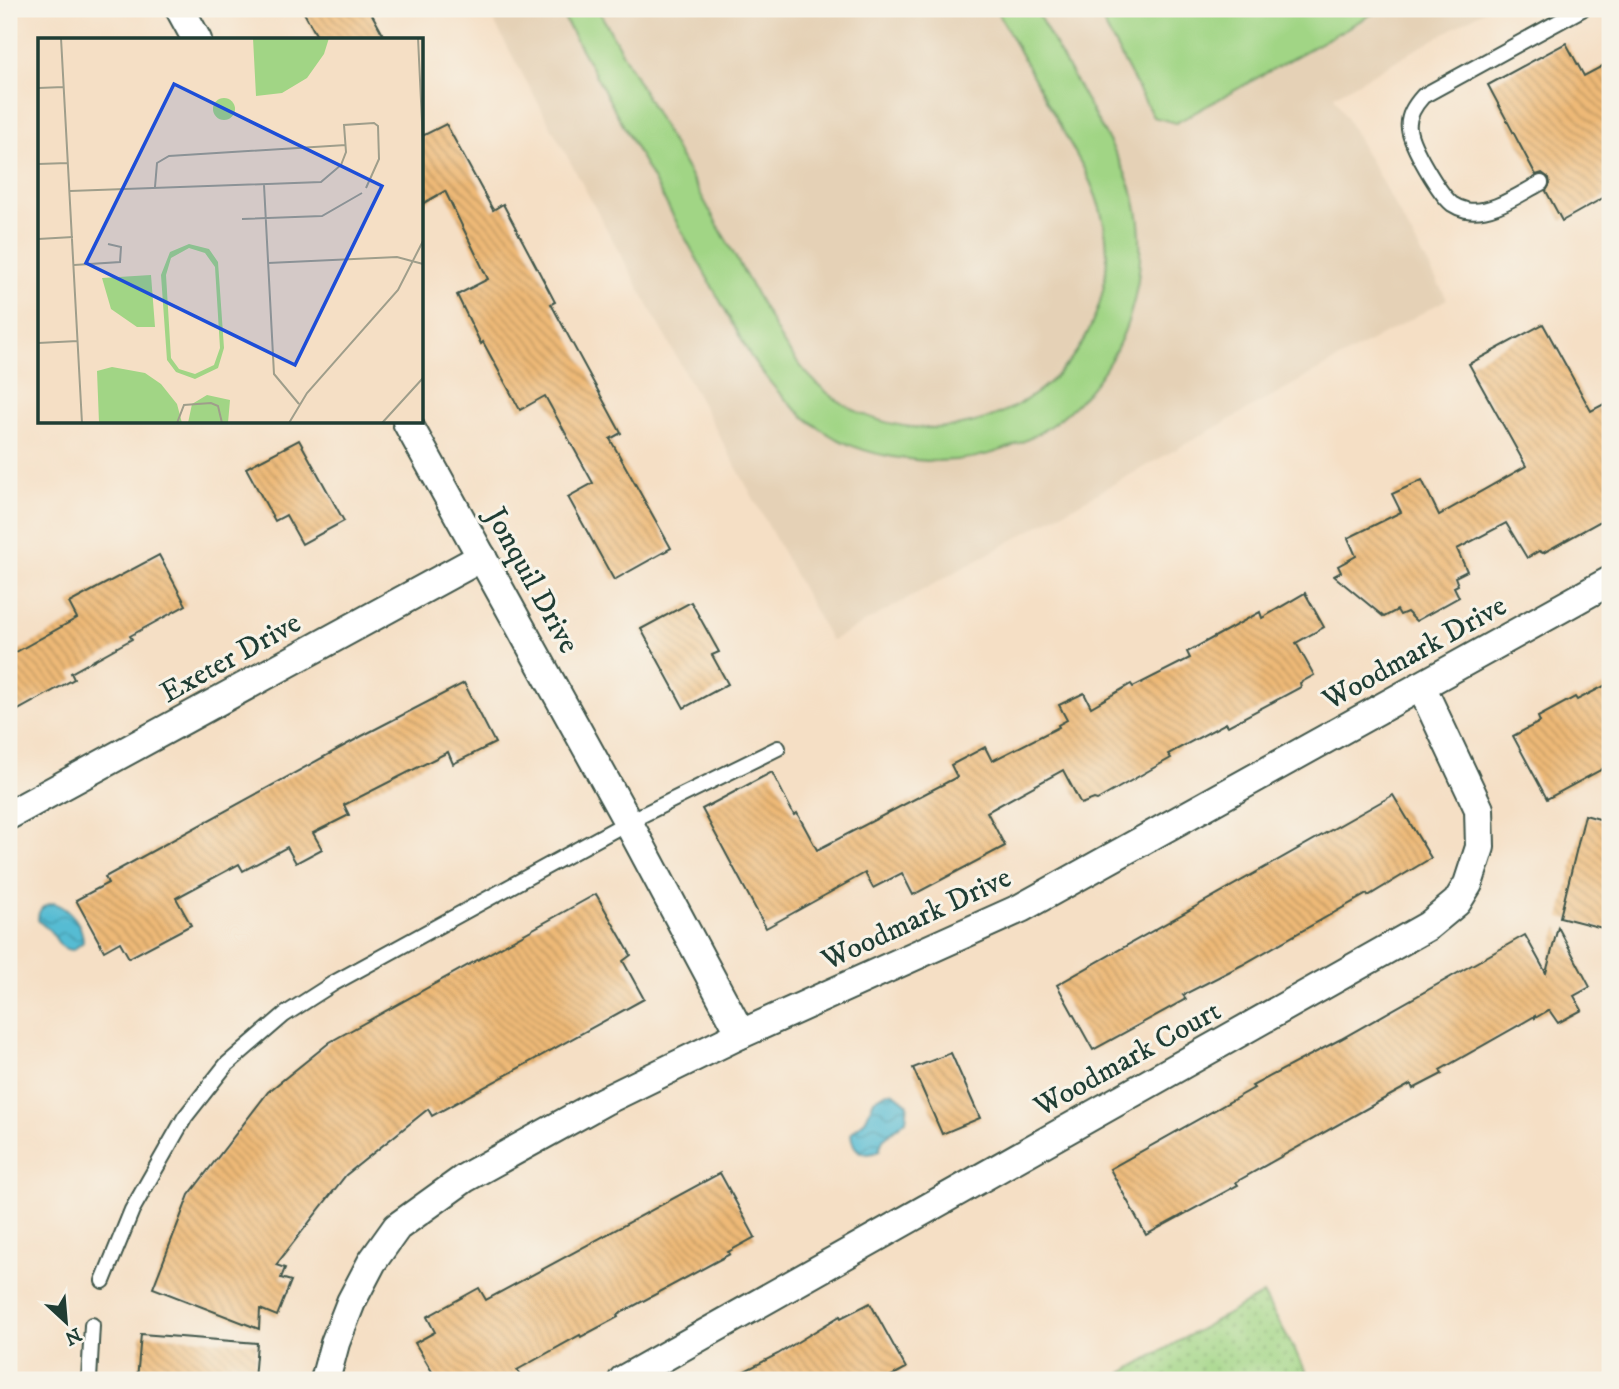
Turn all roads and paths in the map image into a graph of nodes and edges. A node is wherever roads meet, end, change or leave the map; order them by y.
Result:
1 (180, 9) edge
2 (1582, 9) edge
3 (196, 38) edge
4 (1541, 183) dead end
5 (409, 424) edge
6 (482, 557) junction
7 (1610, 581) edge
8 (1421, 686) junction
9 (778, 748) dead end
10 (9, 815) edge
11 (628, 822) junction
12 (741, 1034) junction
13 (103, 1280) dead end
14 (92, 1325) dead end
15 (89, 1380) edge
16 (326, 1380) edge
17 (623, 1380) edge

1 - 3 street
2 - 4 lane
5 - 6 street, Jonquil Drive
6 - 10 street, Exeter Drive
6 - 11 street, Jonquil Drive
7 - 8 street, Woodmark Drive
8 - 12 street, Woodmark Drive
8 - 17 street, Woodmark Court
9 - 11 lane
11 - 12 street, Jonquil Drive
11 - 13 lane
12 - 16 street, Woodmark Drive
14 - 15 lane

